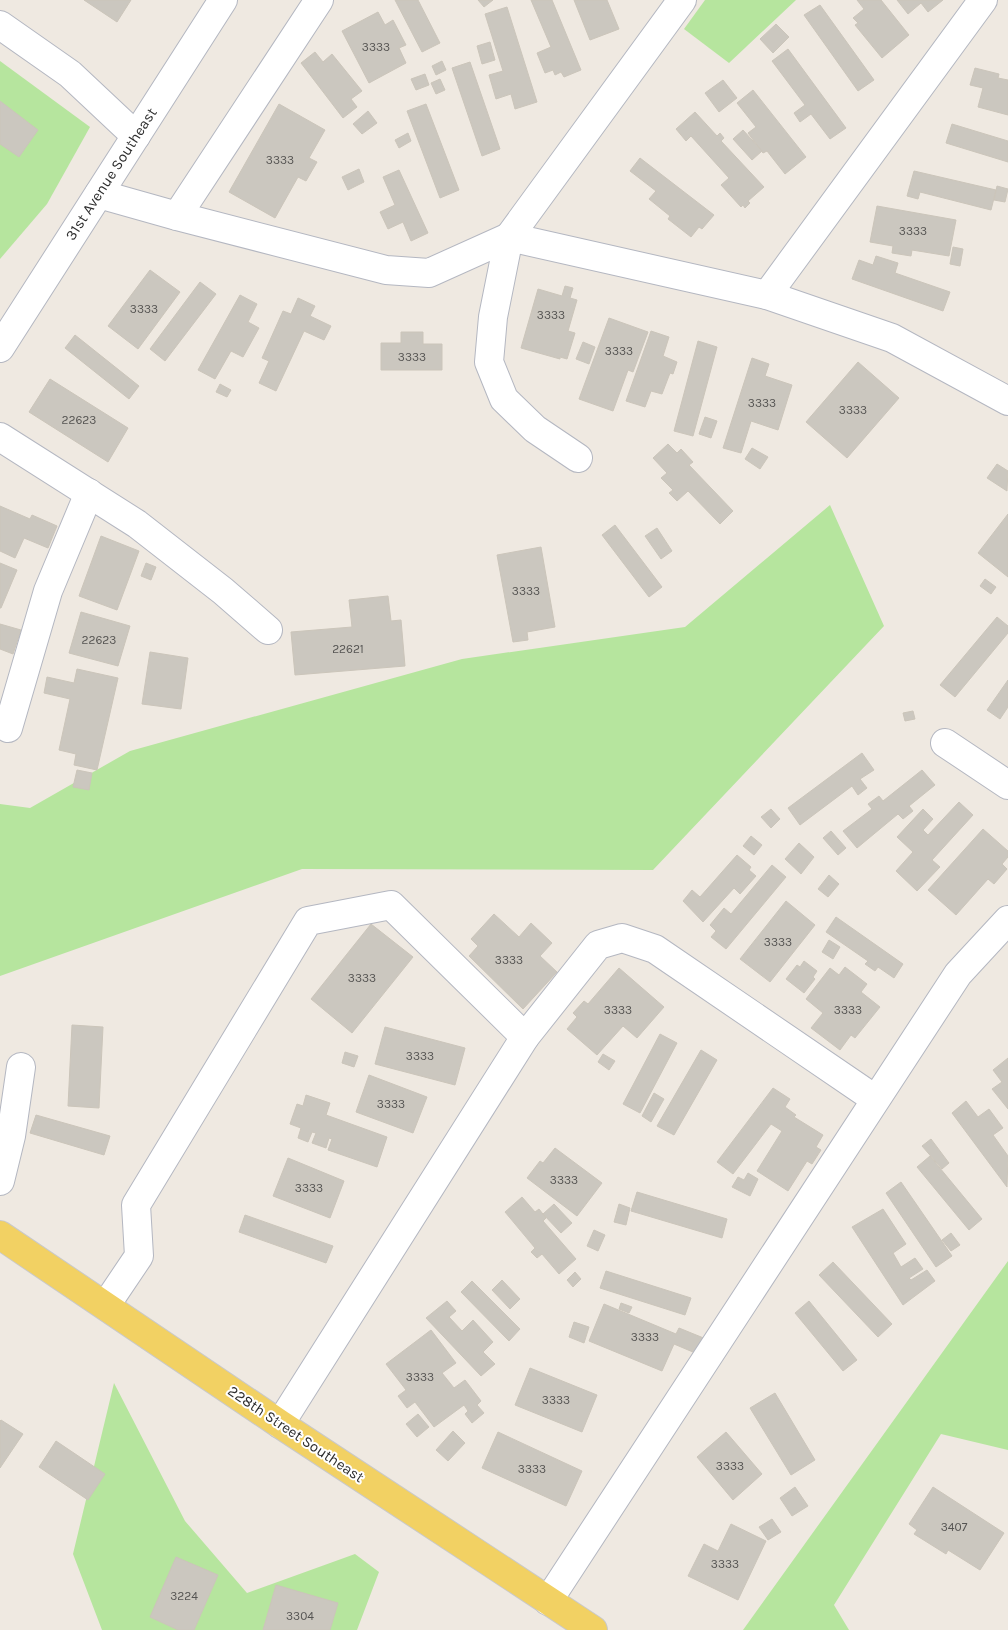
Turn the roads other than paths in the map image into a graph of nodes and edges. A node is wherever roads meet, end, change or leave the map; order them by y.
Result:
1 (223, 0) edge
2 (319, 0) edge
3 (682, 0) edge
4 (983, 0) edge
5 (0, 25) edge
6 (136, 136) junction
7 (99, 194) junction
8 (177, 216) junction
9 (509, 237) junction
10 (766, 295) junction
11 (0, 348) edge
12 (1008, 400) edge
13 (0, 436) edge
14 (578, 458) dead end
15 (88, 493) junction
16 (268, 630) dead end
17 (8, 728) dead end
18 (946, 743) dead end
19 (1008, 785) edge
20 (1008, 920) edge
21 (525, 1037) junction
22 (21, 1067) dead end
23 (875, 1098) junction
24 (0, 1181) edge
25 (0, 1235) edge
26 (106, 1305) junction
27 (280, 1424) junction
28 (548, 1601) junction
29 (593, 1630) edge

1 - 6 street, 31st Avenue Southeast
2 - 8 street
3 - 9 street
4 - 10 street
5 - 6 street
6 - 7 street, 31st Avenue Southeast
7 - 8 street
7 - 11 street, 31st Avenue Southeast
8 - 9 street
9 - 10 street
9 - 14 street
10 - 12 street
13 - 15 street
15 - 16 street
15 - 17 street
18 - 19 street
20 - 23 street
21 - 23 street
21 - 26 street
21 - 27 street
22 - 24 street
23 - 28 street
25 - 26 main road, 228th Street Southeast
26 - 27 main road, 228th Street Southeast
27 - 28 main road, 228th Street Southeast
28 - 29 main road, 228th Street Southeast

